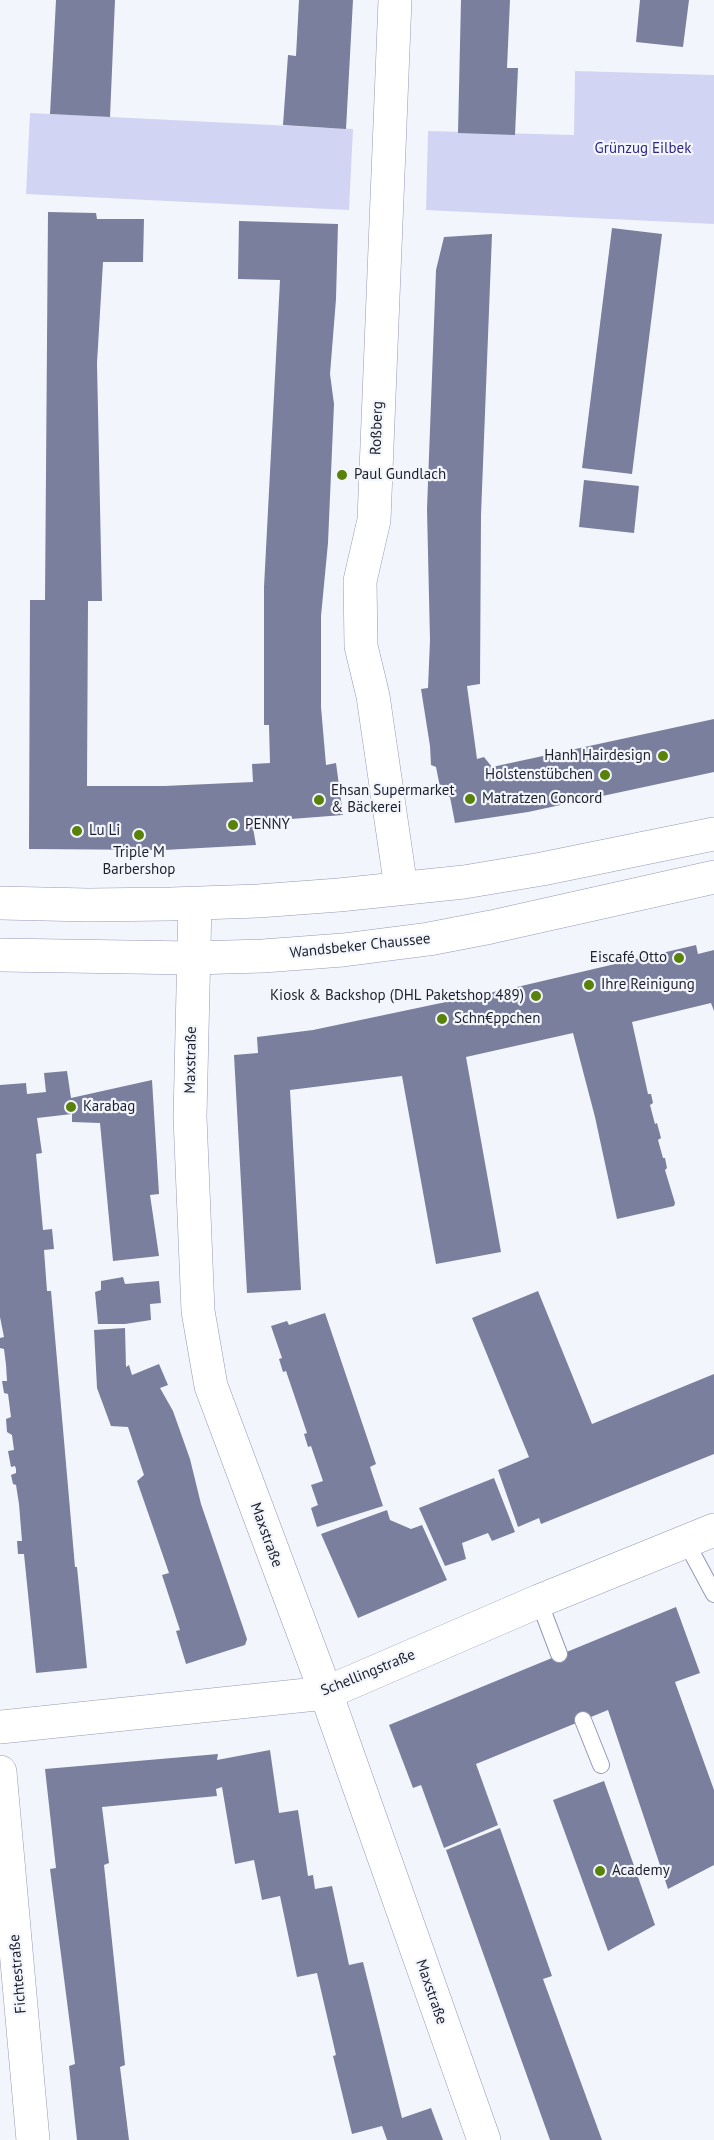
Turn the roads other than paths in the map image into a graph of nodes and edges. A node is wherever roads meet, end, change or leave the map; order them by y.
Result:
1 (395, 0) edge
2 (714, 834) edge
3 (714, 877) edge
4 (401, 888) junction
5 (0, 903) edge
6 (195, 904) junction
7 (0, 955) edge
8 (193, 958) junction
9 (700, 1536) edge
10 (714, 1594) edge
11 (539, 1601) junction
12 (559, 1654) dead end
13 (326, 1693) junction
14 (583, 1720) dead end
15 (0, 1727) edge
16 (601, 1765) dead end
17 (0, 1772) edge
18 (33, 2140) edge
19 (484, 2140) edge

1 - 4 street, Roßberg
2 - 4 street
3 - 8 street, Wandsbeker Chaussee
4 - 6 street
5 - 6 street
6 - 8 street, Maxstraße
7 - 8 street, Wandsbeker Chaussee
8 - 13 street, Maxstraße
9 - 10 lane
9 - 11 street, Schellingstraße
11 - 12 lane
11 - 13 street, Schellingstraße
13 - 15 street, Schellingstraße
13 - 19 street, Maxstraße
14 - 16 lane
17 - 18 street, Fichtestraße

